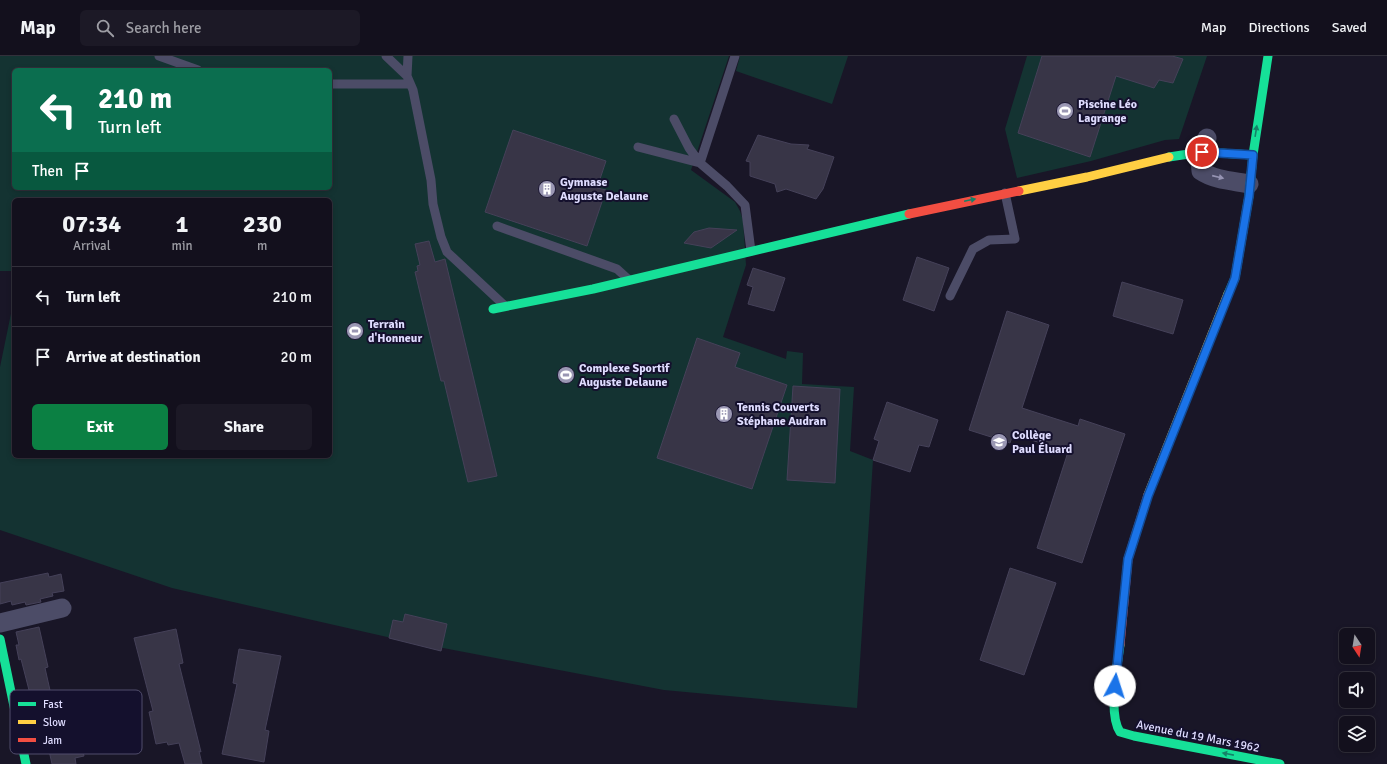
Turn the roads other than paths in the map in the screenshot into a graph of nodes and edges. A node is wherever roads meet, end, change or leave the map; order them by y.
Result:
1 (159, 56) edge
2 (386, 56) edge
3 (408, 56) edge
4 (735, 56) edge
5 (1268, 56) edge
6 (192, 68) edge
7 (409, 80) junction
8 (332, 84) edge
9 (674, 119) dead end
10 (1204, 145) junction
11 (638, 147) dead end
12 (1253, 155) junction
13 (700, 163) junction
14 (1250, 184) junction
15 (1005, 193) junction
16 (497, 226) dead end
17 (751, 251) junction
18 (628, 280) junction
19 (950, 296) dead end
20 (505, 306) junction
21 (493, 309) dead end
22 (62, 608) dead end
23 (0, 623) edge
24 (0, 639) edge
25 (11, 690) edge
26 (24, 754) edge
27 (26, 764) edge
28 (1280, 764) edge

1 - 6 lane
2 - 7 lane
3 - 7 lane
4 - 13 lane
12 -> 5 street
7 - 8 lane
7 - 20 lane
9 - 13 lane
10 - 12 street
10 -> 14 street
10 - 15 street
11 - 13 lane
12 - 14 street
13 - 17 lane
28 -> 14 street, Avenue du 19 Mars 1962
17 -> 15 street
15 - 19 lane
16 - 18 lane
17 - 18 street
18 - 20 street
20 - 21 street
22 - 23 street
24 - 25 street
26 - 27 street

